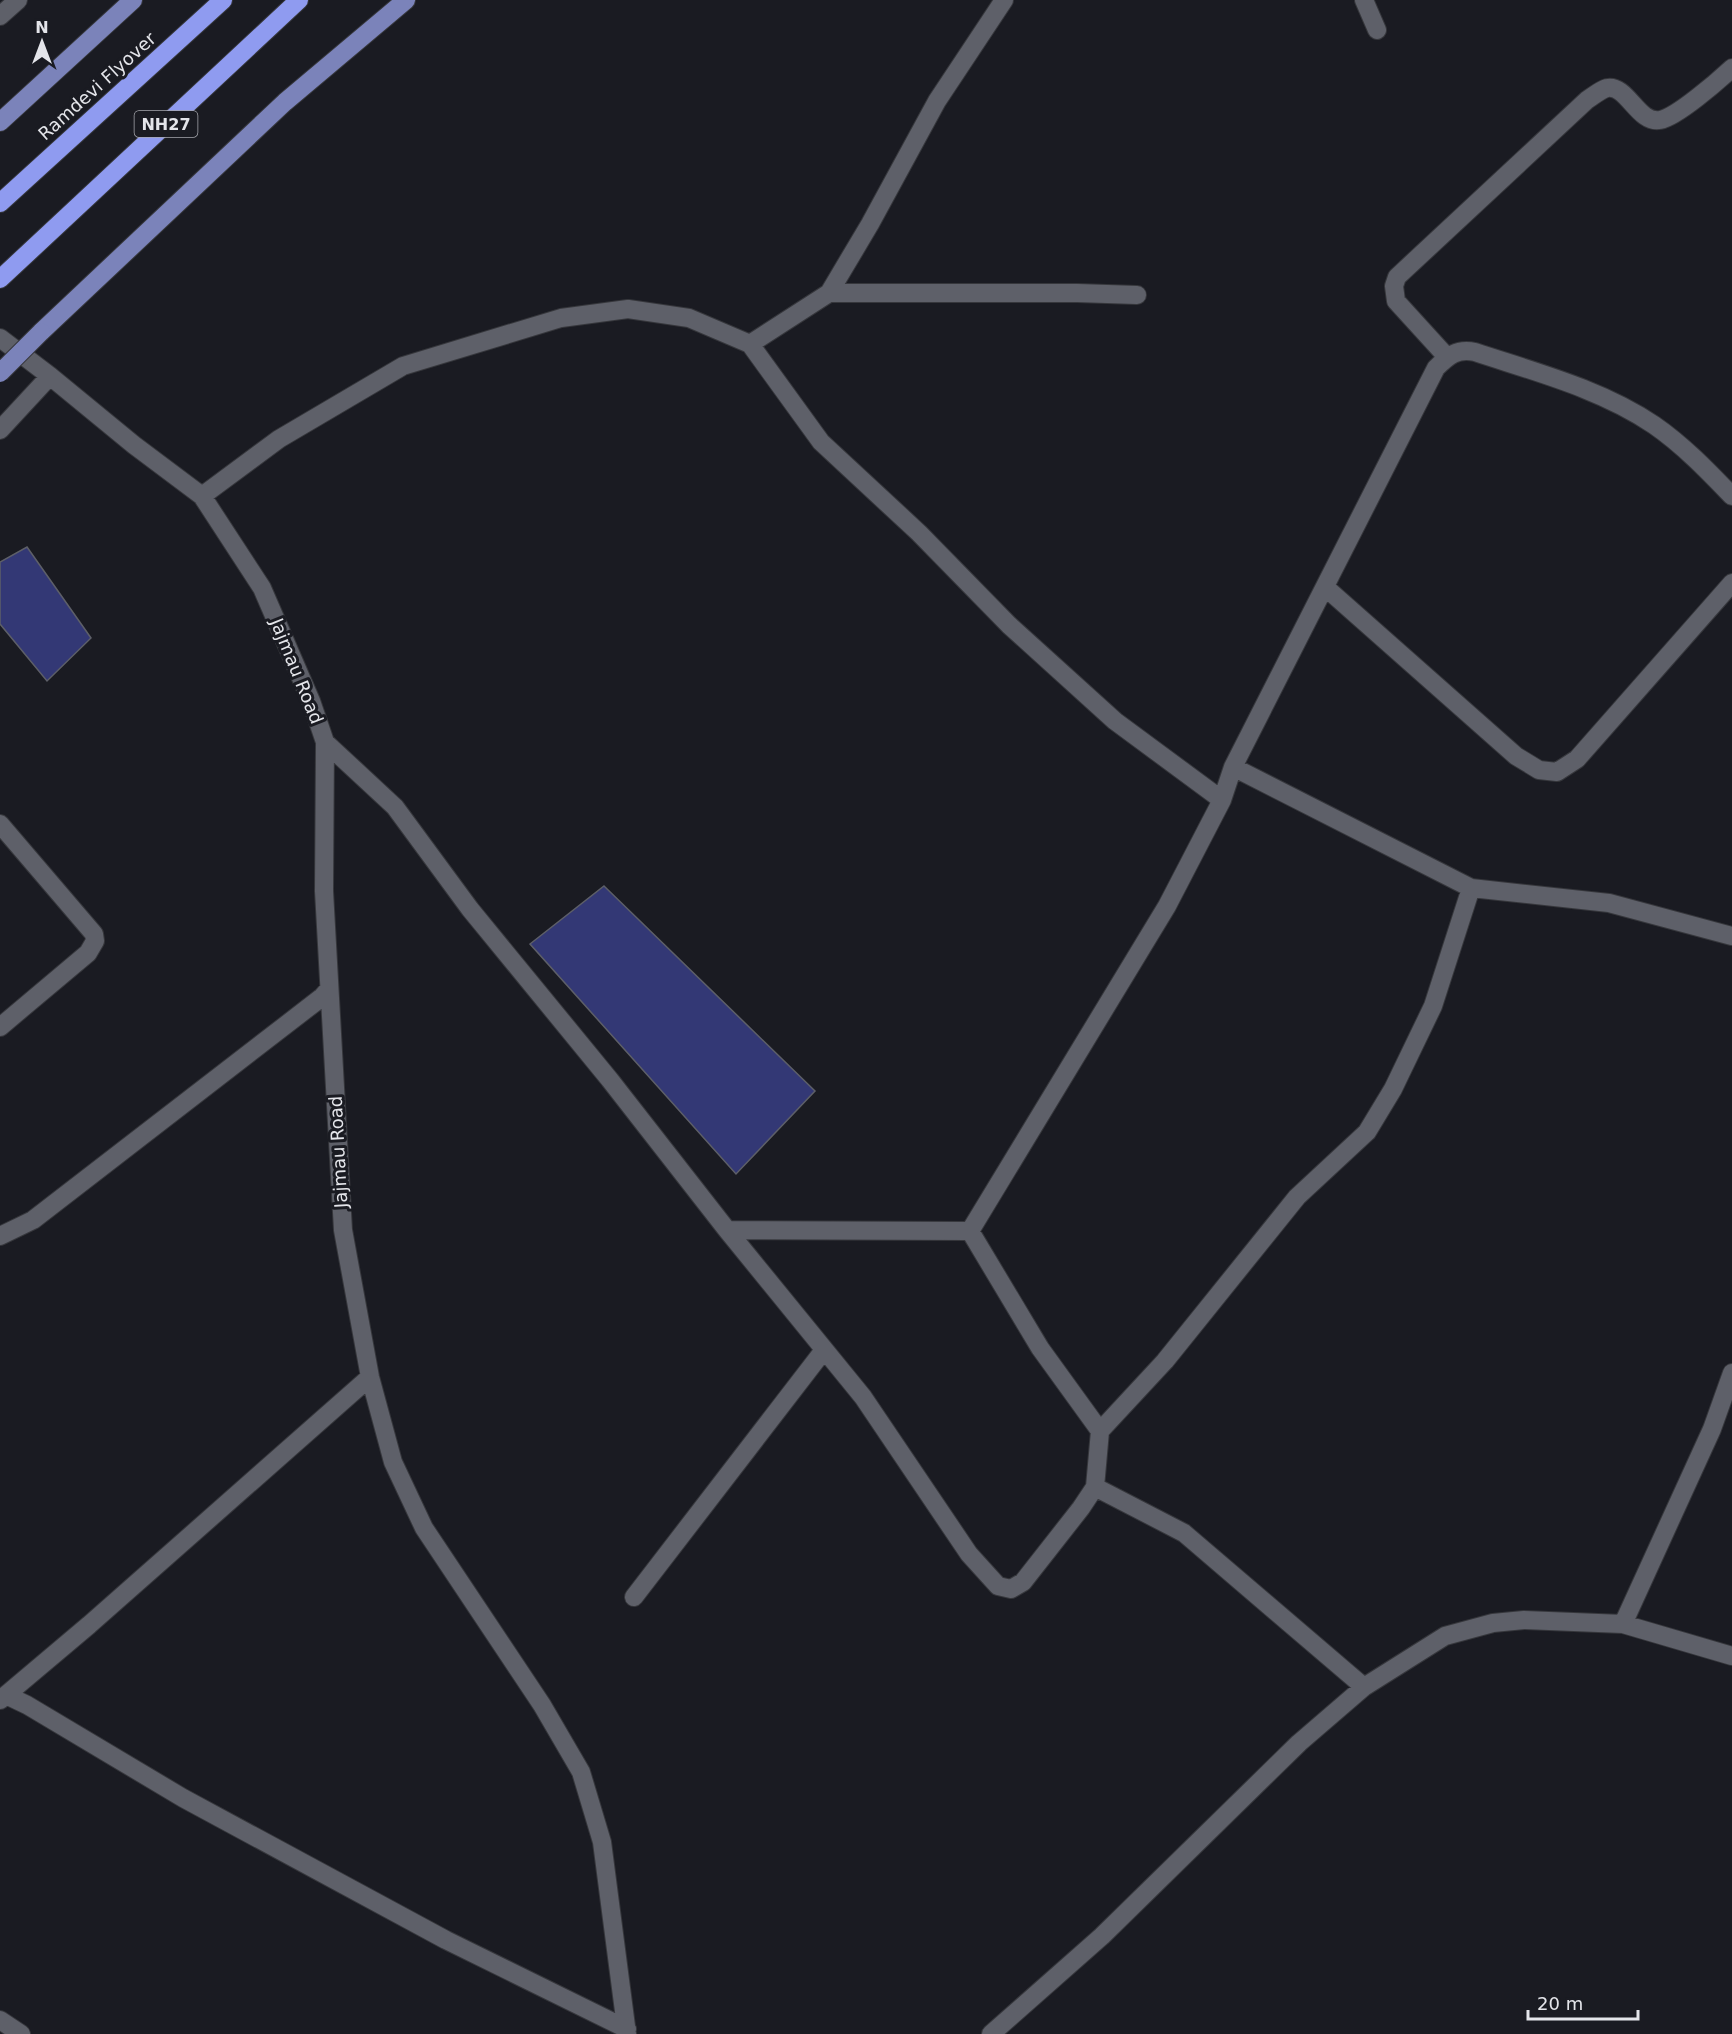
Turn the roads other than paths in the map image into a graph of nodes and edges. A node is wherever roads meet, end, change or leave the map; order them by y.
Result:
1 (18, 0) edge
2 (133, 0) edge
3 (223, 0) edge
4 (299, 0) edge
5 (406, 0) edge
6 (1004, 0) edge
7 (1364, 0) edge
8 (0, 16) edge
9 (1377, 30) dead end
10 (1732, 68) edge
11 (0, 122) edge
12 (0, 203) edge
13 (0, 279) edge
14 (828, 293) junction
15 (1137, 296) dead end
16 (0, 338) edge
17 (750, 344) junction
18 (1447, 357) junction
19 (0, 373) edge
20 (50, 376) junction
21 (0, 429) edge
22 (202, 496) junction
23 (1732, 496) edge
24 (1732, 582) edge
25 (1324, 587) junction
26 (325, 742) junction
27 (1233, 767) junction
28 (1222, 800) junction
29 (0, 824) edge
30 (1471, 888) junction
31 (1732, 936) edge
32 (329, 989) junction
33 (0, 1027) edge
34 (727, 1230) junction
35 (970, 1231) junction
36 (0, 1236) edge
37 (824, 1350) junction
38 (1732, 1373) edge
39 (369, 1377) junction
40 (1100, 1431) junction
41 (1095, 1487) junction
42 (634, 1597) dead end
43 (1623, 1624) junction
44 (1732, 1656) edge
45 (1364, 1687) junction
46 (3, 1698) edge
47 (0, 2020) edge
48 (627, 2032) edge
49 (21, 2034) edge
50 (991, 2034) edge

1 - 8 street
2 - 11 main road
3 - 12 highway, Ramdevi Flyover / NH27
4 - 13 highway, NH27
5 - 19 main road, bridge
6 - 14 street
7 - 9 street
10 - 18 street
14 - 15 street
14 - 17 street
16 - 20 street, Jajmau Road
17 - 22 street
17 - 28 street
18 - 23 street
18 - 25 street
20 - 21 street
20 - 22 street, Jajmau Road
22 - 26 street, Jajmau Road
24 - 25 street
25 - 27 street
26 - 32 street, Jajmau Road
26 - 34 street
27 - 28 street
27 - 30 street
28 - 35 street
29 - 33 street
30 - 31 street
30 - 40 street
32 - 36 street
32 - 39 street, Jajmau Road
34 - 35 street
34 - 37 street
35 - 40 street
37 - 41 street
37 - 42 street
38 - 43 street
39 - 46 street
39 - 48 street, Jajmau Road
40 - 41 street
41 - 45 street
43 - 44 street
43 - 45 street
45 - 50 street
46 - 48 street
47 - 49 street

